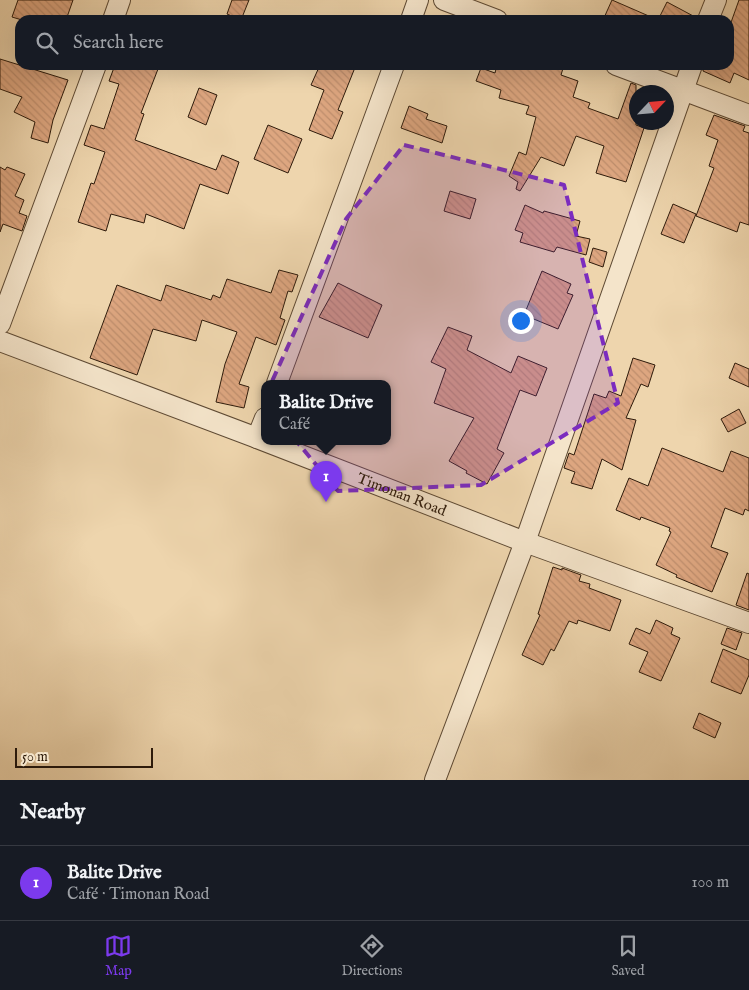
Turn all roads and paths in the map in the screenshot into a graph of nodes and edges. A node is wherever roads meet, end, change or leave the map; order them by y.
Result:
1 (120, 0) edge
2 (418, 0) edge
3 (444, 0) edge
4 (716, 0) edge
5 (115, 15) edge
6 (413, 15) edge
7 (484, 15) edge
8 (710, 15) edge
9 (94, 70) edge
10 (392, 70) edge
11 (629, 70) edge
12 (690, 70) edge
13 (683, 90) junction
14 (749, 115) edge
15 (0, 324) edge
16 (0, 341) edge
17 (279, 380) edge
18 (261, 428) edge
19 (257, 438) junction
20 (261, 440) edge
21 (275, 445) edge
22 (525, 542) junction
23 (749, 623) edge
24 (435, 780) edge

1 - 5 street
2 - 6 street
3 - 7 street
4 - 8 street
9 - 15 street
10 - 17 street
11 - 13 street
12 - 13 street
13 - 14 street
13 - 22 street
16 - 19 street, Timonan Road
18 - 19 street
19 - 20 street, Timonan Road
21 - 22 street, Timonan Road
22 - 23 street, Timonan Road
22 - 24 street

